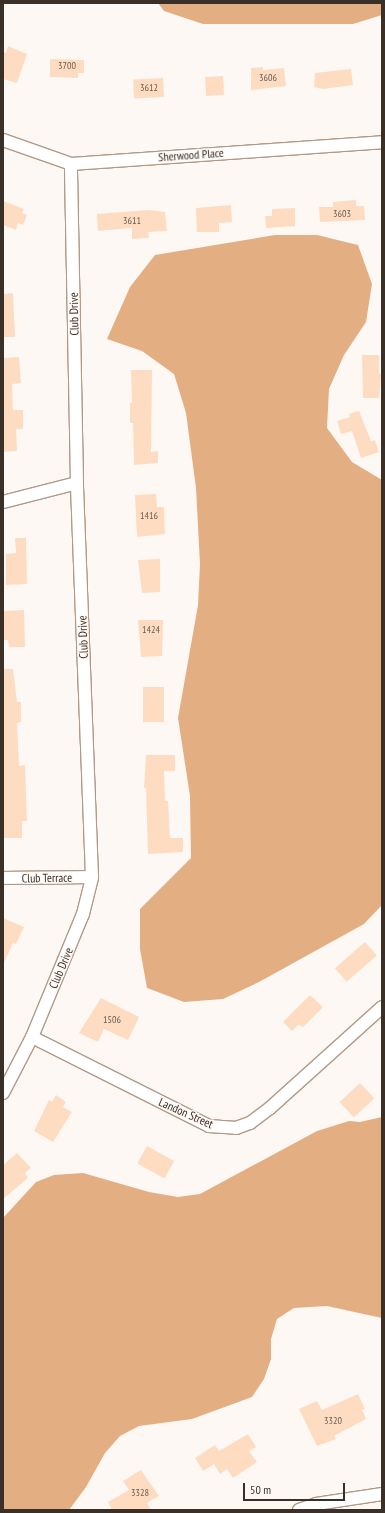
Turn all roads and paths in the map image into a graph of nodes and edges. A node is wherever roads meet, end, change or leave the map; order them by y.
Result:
1 (3, 140) edge
2 (382, 142) edge
3 (71, 164) junction
4 (77, 484) junction
5 (3, 502) edge
6 (3, 878) edge
7 (92, 878) junction
8 (382, 1007) edge
9 (32, 1036) junction
10 (3, 1093) edge
11 (382, 1494) edge
12 (299, 1510) edge

1 - 3 street, Sherwood Place
2 - 3 street, Sherwood Place
3 - 4 street, Club Drive
4 - 5 street
4 - 7 street, Club Drive
6 - 7 street, Club Terrace
7 - 9 street, Club Drive
8 - 9 street, Landon Street
9 - 10 street, Club Drive
11 - 12 street

